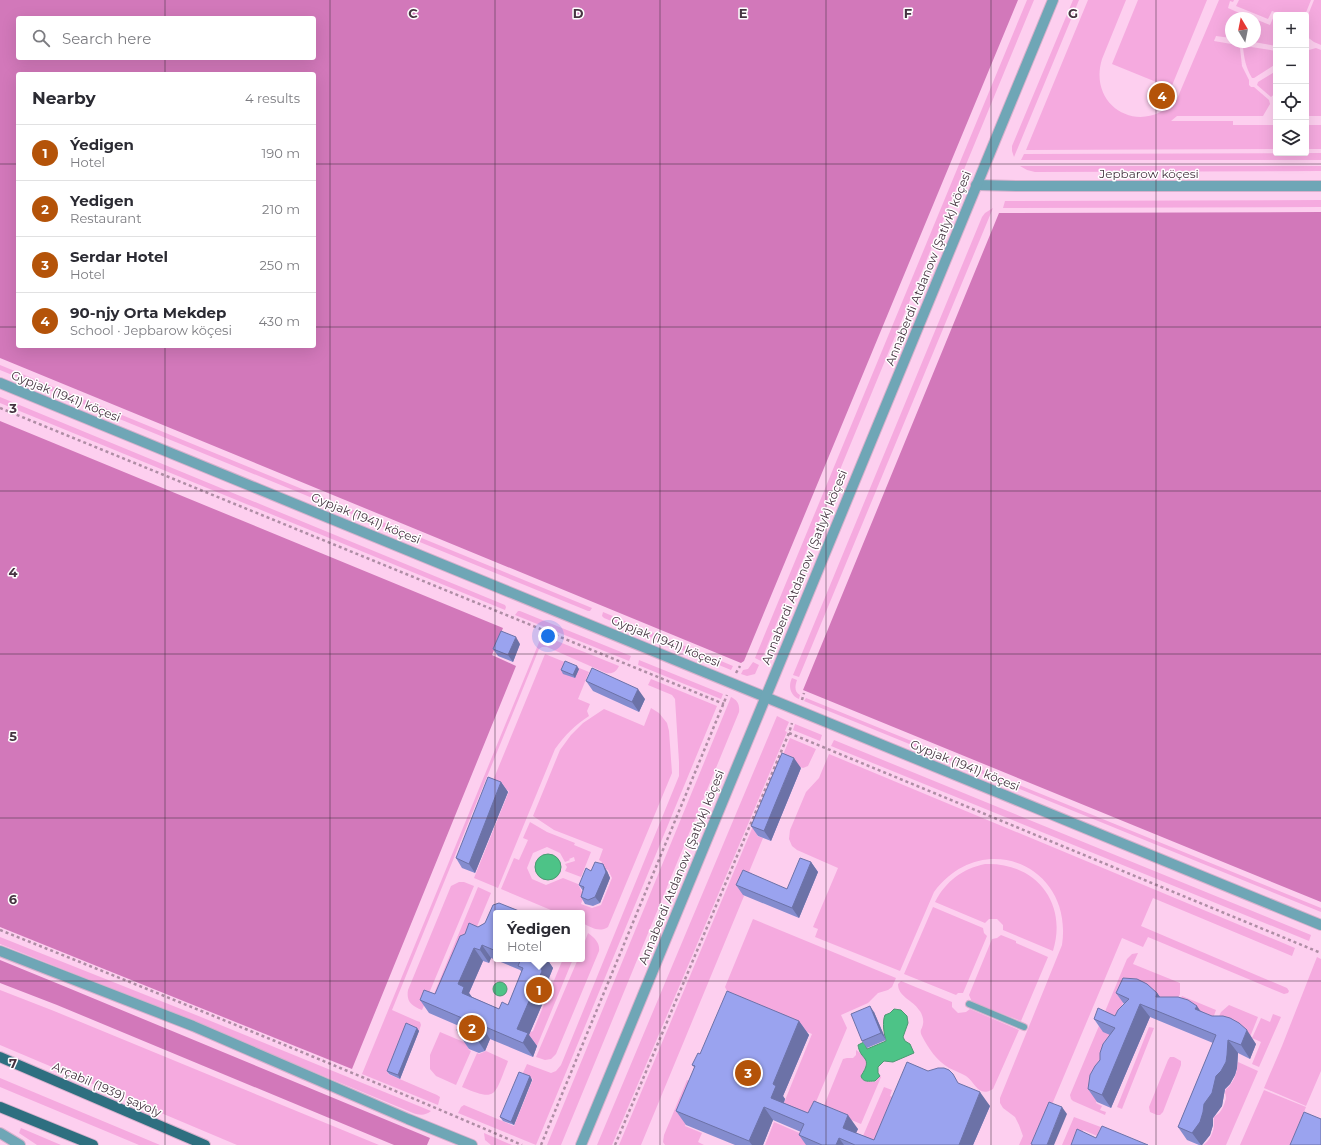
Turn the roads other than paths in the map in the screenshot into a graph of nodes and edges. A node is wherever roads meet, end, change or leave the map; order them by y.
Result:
1 (1053, 0) edge
2 (976, 185) junction
3 (1321, 186) edge
4 (0, 382) edge
5 (765, 696) junction
6 (1321, 925) edge
7 (0, 951) edge
8 (969, 1004) dead end
9 (1024, 1027) dead end
10 (0, 1057) edge
11 (0, 1108) edge
12 (0, 1133) edge
13 (20, 1145) edge
14 (93, 1145) edge
15 (204, 1145) edge
16 (472, 1145) edge
17 (581, 1145) edge

1 - 2 street, Annaberdi Atdanow (Şatlyk) köçesi
2 - 3 street, Jepbarow köçesi
2 - 5 street, Annaberdi Atdanow (Şatlyk) köçesi
4 - 5 street, Gypjak (1941) köçesi
5 - 6 street, Gypjak (1941) köçesi
5 - 17 street, Annaberdi Atdanow (Şatlyk) köçesi
7 - 16 street
8 - 9 lane
10 - 15 main road, Arçabil (1939) şaýoly
11 - 14 main road
12 - 13 street

